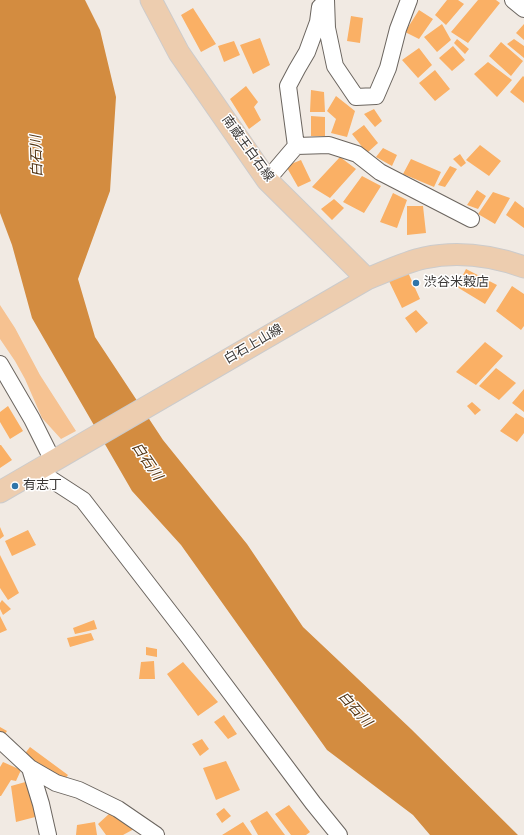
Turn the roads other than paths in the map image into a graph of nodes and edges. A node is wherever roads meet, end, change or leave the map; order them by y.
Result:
1 (151, 0) edge
2 (322, 0) edge
3 (326, 0) edge
4 (409, 0) edge
5 (513, 0) edge
6 (524, 9) edge
7 (296, 146) junction
8 (267, 180) junction
9 (471, 219) dead end
10 (524, 267) edge
11 (362, 282) junction
12 (0, 364) edge
13 (53, 461) junction
14 (0, 492) edge
15 (0, 740) edge
16 (30, 768) junction
17 (48, 835) edge
18 (156, 835) edge
19 (339, 835) edge

1 - 8 main road, 南蔵王白石線
2 - 7 street
3 - 4 street
5 - 6 street
7 - 8 street
7 - 9 street
8 - 11 main road, 南蔵王白石線
10 - 11 main road, 白石上山線
11 - 13 main road, 白石上山線
12 - 13 street
13 - 14 main road, 白石上山線
13 - 19 street
15 - 16 street
16 - 17 street
16 - 18 street

